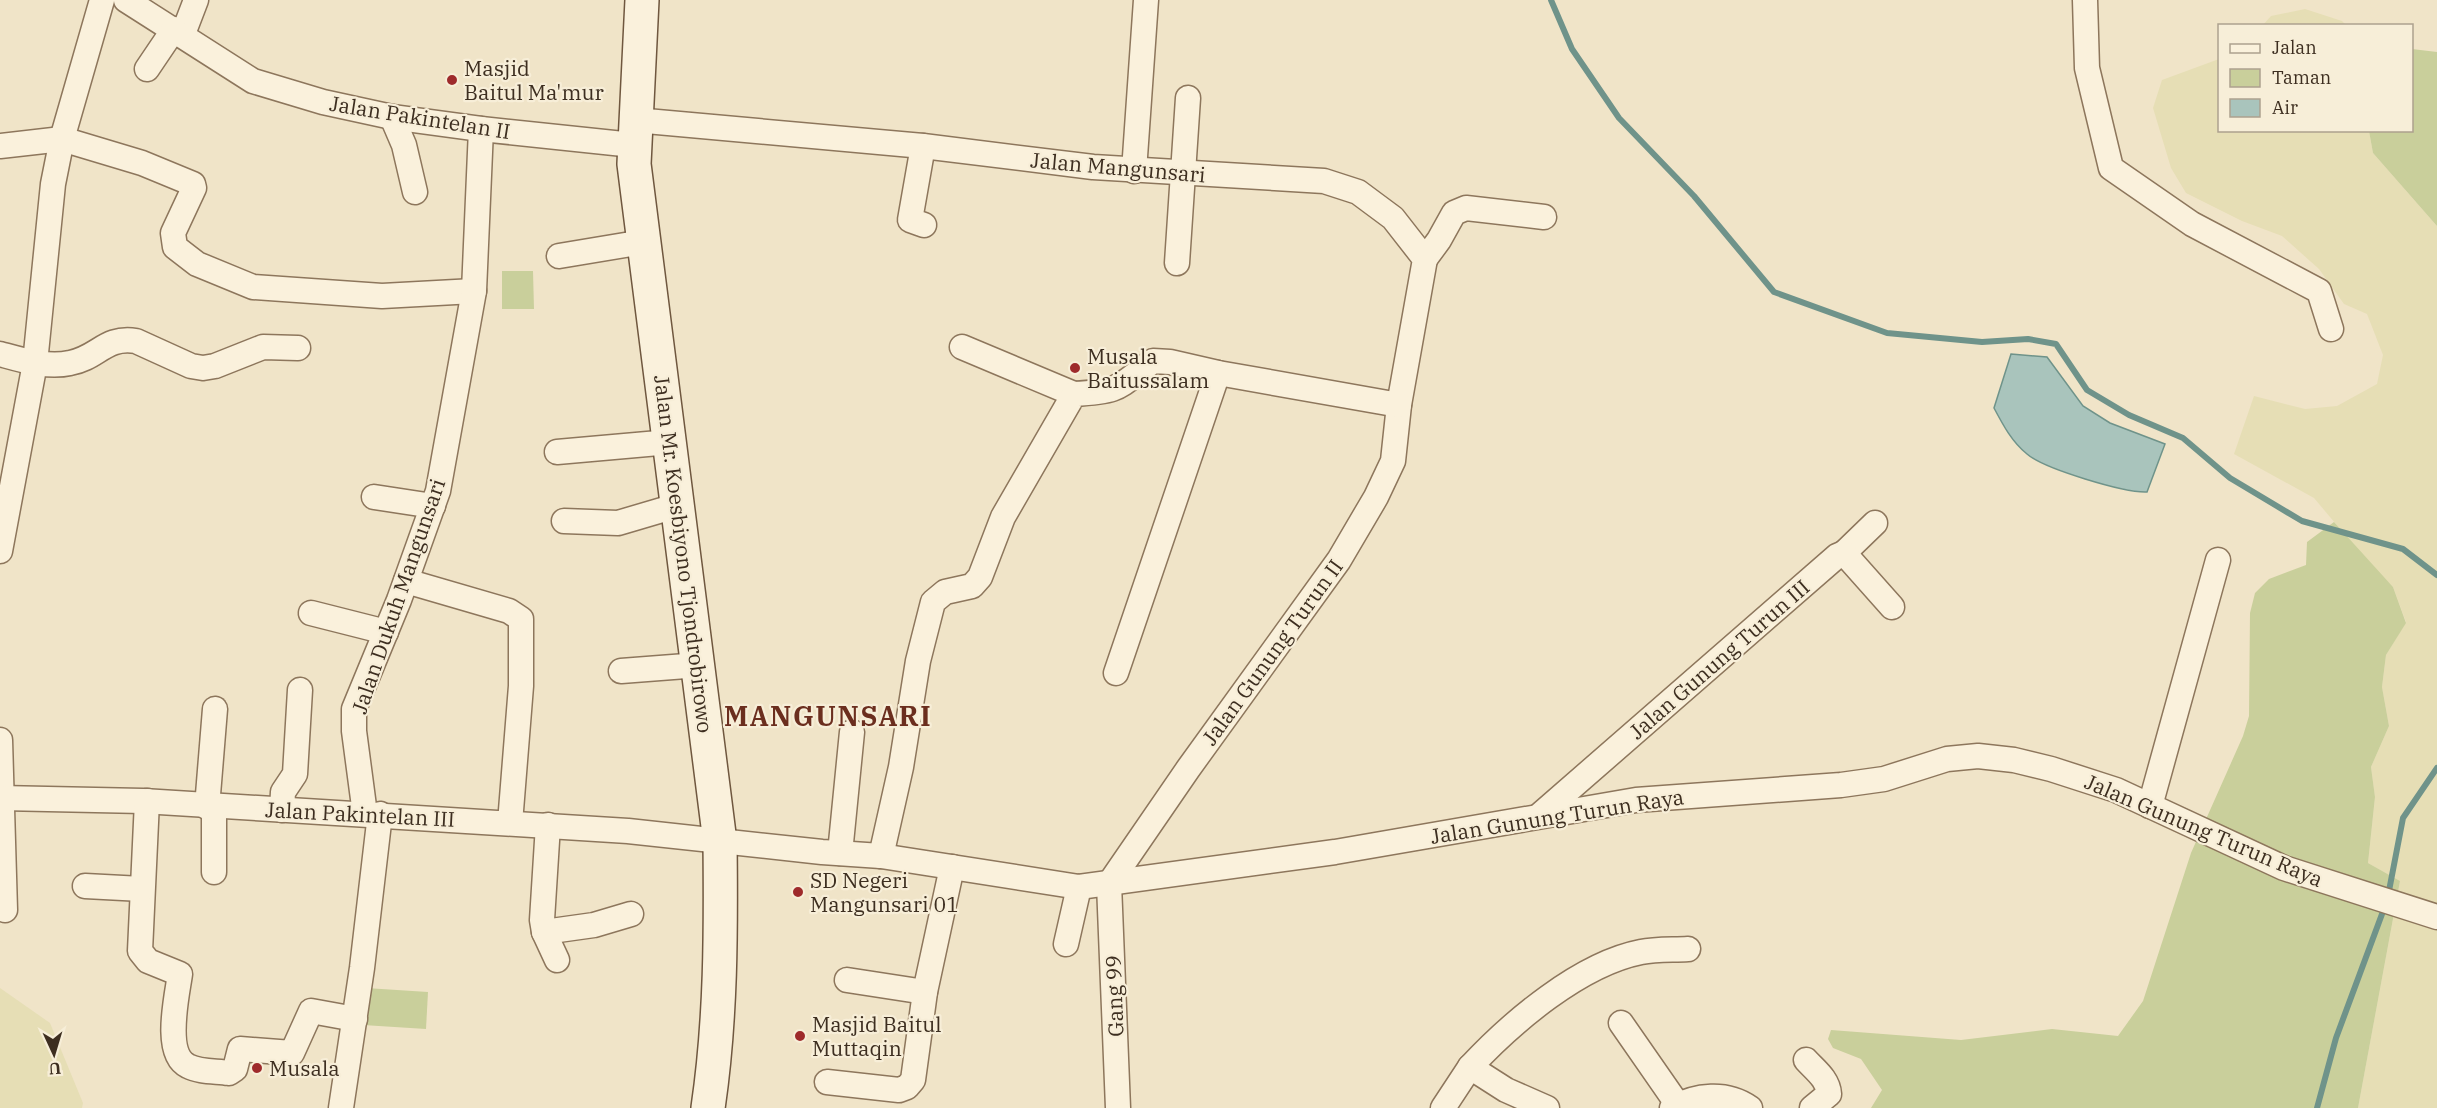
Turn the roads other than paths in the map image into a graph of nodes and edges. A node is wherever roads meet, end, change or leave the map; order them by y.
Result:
1 (102, 0) edge
2 (126, 0) edge
3 (196, 0) edge
4 (642, 0) edge
5 (1146, 0) edge
6 (2085, 0) edge
7 (178, 32) junction
8 (147, 69) dead end
9 (1188, 98) dead end
10 (392, 117) junction
11 (481, 129) junction
12 (634, 132) junction
13 (62, 138) junction
14 (0, 146) edge
15 (923, 146) junction
16 (1134, 171) junction
17 (1183, 175) junction
18 (415, 192) dead end
19 (1544, 218) dead end
20 (924, 225) dead end
21 (643, 242) junction
22 (559, 256) dead end
23 (1425, 259) junction
24 (1177, 263) dead end
25 (474, 291) junction
26 (2331, 329) dead end
27 (962, 347) dead end
28 (298, 348) dead end
29 (0, 354) edge
30 (35, 363) junction
31 (1218, 374) junction
32 (1074, 394) junction
33 (1399, 405) junction
34 (670, 442) junction
35 (557, 452) dead end
36 (374, 497) dead end
37 (679, 505) junction
38 (433, 506) junction
39 (564, 521) dead end
40 (1875, 523) dead end
41 (0, 550) edge
42 (1844, 553) junction
43 (2218, 560) dead end
44 (406, 581) junction
45 (1892, 607) dead end
46 (311, 613) dead end
47 (386, 632) junction
48 (699, 665) junction
49 (621, 671) dead end
50 (1116, 673) dead end
51 (300, 690) dead end
52 (215, 709) dead end
53 (852, 732) dead end
54 (0, 740) edge
55 (2, 798) edge
56 (147, 801) junction
57 (2150, 806) junction
58 (210, 807) junction
59 (282, 810) junction
60 (373, 814) junction
61 (1541, 814) junction
62 (510, 822) junction
63 (548, 825) junction
64 (720, 842) junction
65 (840, 853) junction
66 (881, 856) junction
67 (952, 867) junction
68 (214, 872) dead end
69 (1109, 884) junction
70 (85, 886) dead end
71 (1079, 887) junction
72 (142, 889) junction
73 (5, 910) dead end
74 (631, 914) dead end
75 (2437, 917) edge
76 (544, 932) junction
77 (1066, 944) dead end
78 (1688, 949) dead end
79 (557, 960) dead end
80 (847, 980) dead end
81 (926, 992) junction
82 (355, 1019) junction
83 (1622, 1023) dead end
84 (1806, 1060) dead end
85 (1470, 1067) junction
86 (827, 1082) dead end
87 (1675, 1106) edge
88 (341, 1108) edge
89 (708, 1108) edge
90 (1118, 1108) edge
91 (1443, 1108) edge
92 (1546, 1108) edge
93 (1750, 1108) edge
94 (1812, 1108) edge

1 - 13 street
2 - 7 street, Jalan Pakintelan II
3 - 7 street
4 - 12 main road, Jalan Mr. Koesbiyono Tjondrobirowo
5 - 16 street
6 - 26 street
7 - 8 street
7 - 10 street, Jalan Pakintelan II
9 - 17 street
10 - 11 street, Jalan Pakintelan II
10 - 18 street
11 - 12 street, Jalan Pakintelan II
11 - 25 street, Jalan Dukuh Mangunsari
12 - 15 street, Jalan Mangunsari
12 - 21 main road, Jalan Mr. Koesbiyono Tjondrobirowo
13 - 14 street
13 - 25 street
13 - 30 street
15 - 16 street, Jalan Mangunsari
15 - 20 street
16 - 17 street, Jalan Mangunsari
17 - 23 street, Jalan Mangunsari
17 - 24 street
19 - 23 street
21 - 22 street
21 - 34 main road, Jalan Mr. Koesbiyono Tjondrobirowo
23 - 33 street
25 - 38 street, Jalan Dukuh Mangunsari
27 - 32 street
28 - 30 street
29 - 30 street
30 - 41 street
31 - 32 street
31 - 33 street
31 - 50 street
32 - 66 street
33 - 69 street, Jalan Gunung Turun II
34 - 35 street
34 - 37 main road, Jalan Mr. Koesbiyono Tjondrobirowo
36 - 38 street
37 - 39 street
37 - 48 main road, Jalan Mr. Koesbiyono Tjondrobirowo
38 - 44 street, Jalan Dukuh Mangunsari
40 - 42 street, Jalan Gunung Turun III
42 - 45 street
42 - 61 street, Jalan Gunung Turun III
43 - 57 street
44 - 47 street, Jalan Dukuh Mangunsari
44 - 62 street
46 - 47 street
47 - 60 street, Jalan Dukuh Mangunsari
48 - 49 street
48 - 64 main road, Jalan Mr. Koesbiyono Tjondrobirowo
51 - 59 street
52 - 58 street
53 - 65 street
54 - 55 street
55 - 56 street, Jalan Pakintelan III
55 - 73 street
56 - 58 street, Jalan Pakintelan III
56 - 72 street
57 - 61 street, Jalan Gunung Turun Raya
57 - 75 street, Jalan Gunung Turun Raya
58 - 59 street, Jalan Pakintelan III
58 - 68 street
59 - 60 street, Jalan Pakintelan III
60 - 62 street, Jalan Pakintelan III
60 - 82 street, Jalan Dukuh Mangunsari
61 - 69 street, Jalan Gunung Turun Raya
62 - 63 street, Jalan Pakintelan III
63 - 64 street, Jalan Pakintelan III
63 - 76 street
64 - 65 street, Jalan Gunung Turun Raya
64 - 89 main road, Jalan Mr. Koesbiyono Tjondrobirowo
65 - 66 street, Jalan Gunung Turun Raya
66 - 67 street, Jalan Gunung Turun Raya
67 - 71 street, Jalan Gunung Turun Raya
67 - 81 street
69 - 71 street, Jalan Gunung Turun Raya
69 - 90 street, Gang 99
70 - 72 street
71 - 77 street
72 - 82 street
74 - 76 street
76 - 79 street
78 - 85 street
80 - 81 street
81 - 86 street
82 - 88 street, Jalan Dukuh Mangunsari
83 - 87 street
84 - 94 street
85 - 91 street
85 - 92 street
87 - 93 street

